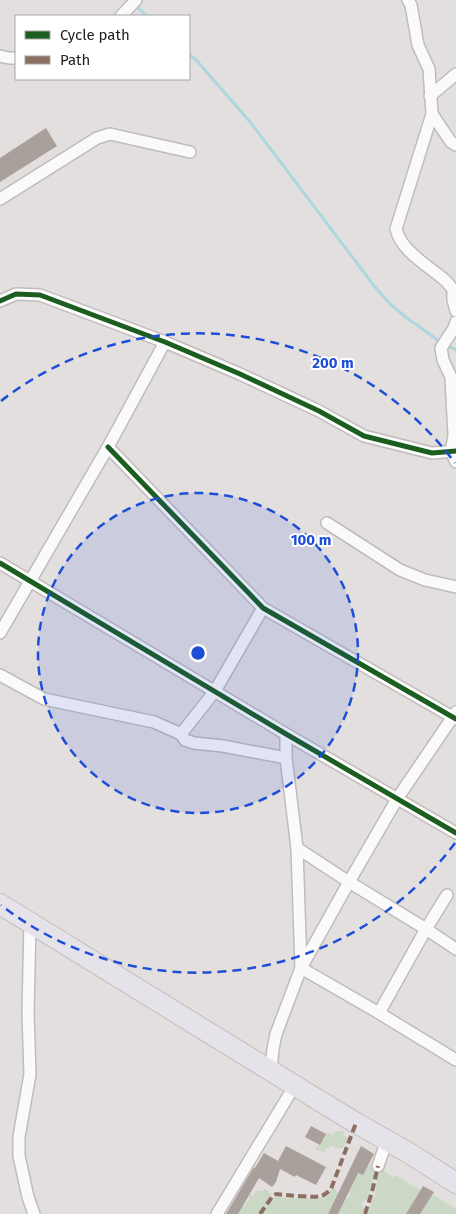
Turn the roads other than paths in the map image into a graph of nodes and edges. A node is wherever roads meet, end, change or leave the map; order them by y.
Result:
1 (136, 0) edge
2 (412, 2) edge
3 (122, 15) edge
4 (0, 56) edge
5 (15, 58) edge
6 (456, 74) edge
7 (430, 96) junction
8 (432, 114) junction
9 (456, 145) edge
10 (190, 152) dead end
11 (0, 199) edge
12 (0, 301) edge
13 (456, 310) edge
14 (456, 322) edge
15 (165, 342) junction
16 (108, 447) junction
17 (455, 455) edge
18 (327, 523) dead end
19 (0, 563) edge
20 (30, 581) junction
21 (456, 587) edge
22 (263, 608) junction
23 (0, 634) edge
24 (0, 675) edge
25 (214, 691) junction
26 (455, 716) edge
27 (181, 734) junction
28 (286, 734) junction
29 (286, 758) junction
30 (397, 799) junction
31 (456, 833) edge
32 (297, 848) junction
33 (349, 882) junction
34 (446, 895) dead end
35 (0, 904) edge
36 (30, 922) junction
37 (426, 929) junction
38 (456, 949) edge
39 (301, 968) junction
40 (379, 1013) junction
41 (456, 1060) edge
42 (271, 1071) junction
43 (295, 1085) junction
44 (387, 1140) junction
45 (378, 1166) dead end
46 (456, 1183) edge
47 (34, 1214) edge
48 (217, 1214) edge

1 - 3 street
2 - 7 street
4 - 5 street
6 - 7 street
7 - 8 street
8 - 9 street
8 - 13 street
10 - 11 street
12 - 15 street
14 - 17 street
15 - 16 street
15 - 17 street
16 - 20 street
16 - 22 street
18 - 21 street
19 - 20 street
20 - 23 street
20 - 25 street
22 - 25 street
22 - 26 street
24 - 27 street
25 - 27 street
25 - 28 street
26 - 30 street
27 - 29 street
28 - 29 street
28 - 30 street
29 - 32 street
30 - 31 street
30 - 33 street
32 - 33 street
32 - 39 street
33 - 37 street
33 - 39 street
34 - 37 street
35 - 36 highway
36 - 42 highway
36 - 47 street
37 - 38 street
37 - 40 street
39 - 40 street
39 - 42 street
40 - 41 street
42 - 43 highway
43 - 44 highway
43 - 48 street
44 - 45 street
44 - 46 highway

